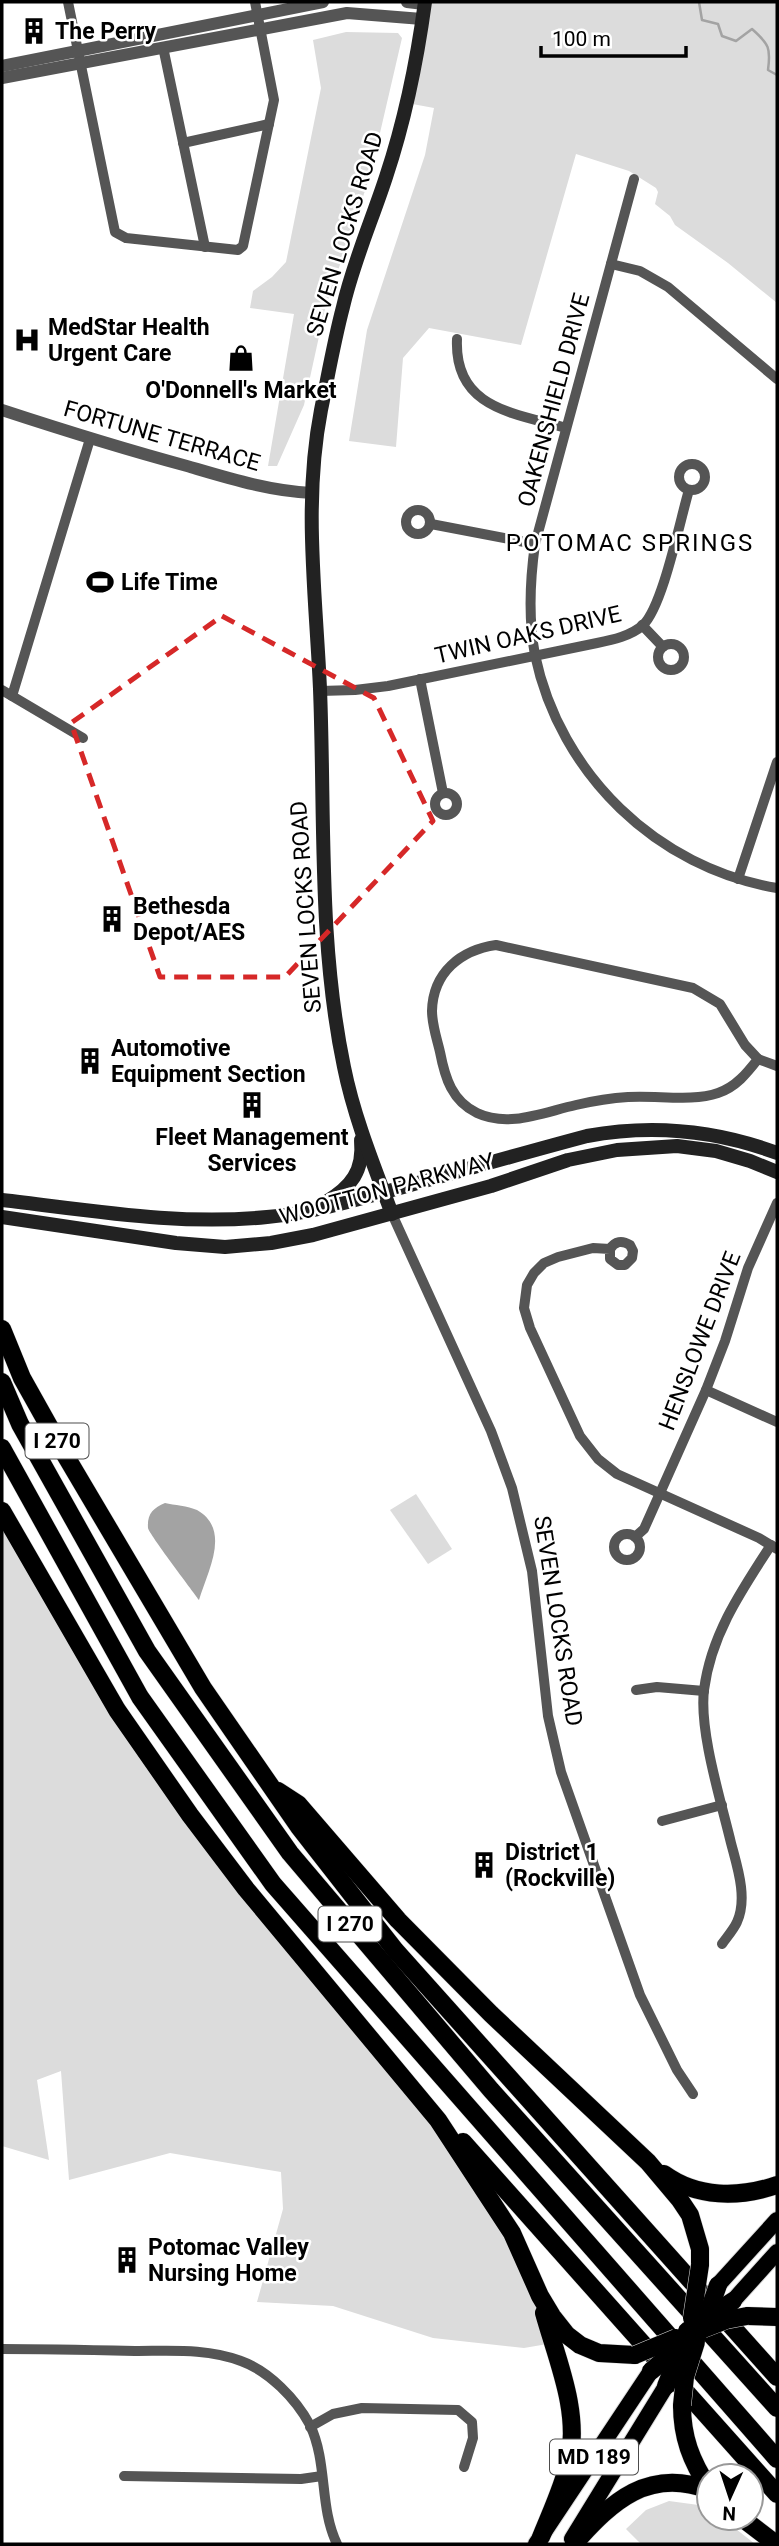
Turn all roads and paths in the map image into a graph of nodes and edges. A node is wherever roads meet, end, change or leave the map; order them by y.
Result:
1 (68, 2) edge
2 (323, 2) edge
3 (407, 2) edge
4 (425, 3) edge
5 (256, 8) edge
6 (422, 19) junction
7 (261, 30) junction
8 (163, 47) junction
9 (79, 57) junction
10 (2, 66) edge
11 (2, 78) edge
12 (269, 124) junction
13 (183, 143) junction
14 (634, 179) dead end
15 (205, 247) junction
16 (611, 264) junction
17 (457, 338) dead end
18 (777, 379) edge
19 (2, 410) edge
20 (566, 428) junction
21 (90, 439) junction
22 (689, 490) dead end
23 (312, 493) junction
24 (431, 524) dead end
25 (535, 544) junction
26 (642, 625) junction
27 (663, 647) dead end
28 (536, 656) junction
29 (420, 679) junction
30 (2, 690) edge
31 (320, 691) junction
32 (12, 696) junction
33 (83, 738) dead end
34 (777, 762) edge
35 (443, 793) dead end
36 (738, 879) junction
37 (777, 888) edge
38 (758, 1059) junction
39 (777, 1066) edge
40 (360, 1121) junction
41 (777, 1153) edge
42 (777, 1172) edge
43 (384, 1192) junction
44 (2, 1200) edge
45 (777, 1203) edge
46 (315, 1209) junction
47 (392, 1214) junction
48 (2, 1217) edge
49 (610, 1249) dead end
50 (2, 1329) edge
51 (2, 1382) edge
52 (706, 1390) junction
53 (777, 1422) edge
54 (2, 1448) edge
55 (660, 1493) junction
56 (2, 1511) edge
57 (635, 1537) dead end
58 (774, 1547) edge
59 (636, 1690) dead end
60 (704, 1691) junction
61 (269, 1785) junction
62 (722, 1805) junction
63 (662, 1821) dead end
64 (722, 1944) dead end
65 (355, 2021) junction
66 (693, 2094) dead end
67 (648, 2162) junction
68 (777, 2185) edge
69 (777, 2220) edge
70 (777, 2252) edge
71 (718, 2285) joint
72 (540, 2296) junction
73 (733, 2301) joint
74 (777, 2316) edge
75 (691, 2330) junction
76 (2, 2349) edge
77 (651, 2371) joint
78 (777, 2377) edge
79 (666, 2386) joint
80 (777, 2408) edge
81 (310, 2427) junction
82 (777, 2459) edge
83 (695, 2466) edge
84 (464, 2467) dead end
85 (124, 2476) dead end
86 (322, 2476) junction
87 (695, 2484) edge
88 (777, 2494) edge
89 (760, 2532) edge
90 (539, 2541) edge
91 (337, 2544) edge
92 (569, 2544) edge
93 (574, 2544) edge
94 (776, 2544) edge

1 - 9 street
2 - 5 street
3 - 4 street
4 - 6 main road, SEVEN LOCKS ROAD
5 - 7 street
5 - 9 street
6 - 7 street
6 - 23 main road, SEVEN LOCKS ROAD
7 - 8 street
7 - 12 street
8 - 9 street
8 - 13 street
9 - 10 street
9 - 11 street
9 - 15 street
12 - 13 street
12 - 15 street
13 - 15 street
14 - 16 street, OAKENSHIELD DRIVE
16 - 18 street
16 - 20 street, OAKENSHIELD DRIVE
17 - 20 street
19 - 21 street, FORTUNE TERRACE
20 - 25 street, OAKENSHIELD DRIVE
21 - 23 street, FORTUNE TERRACE
21 - 32 street
22 - 26 street, TWIN OAKS DRIVE
23 - 31 main road, SEVEN LOCKS ROAD
24 - 25 street
25 - 28 street, OAKENSHIELD DRIVE
26 - 27 street
26 - 28 street, TWIN OAKS DRIVE
28 - 29 street, TWIN OAKS DRIVE
28 - 36 street, OAKENSHIELD DRIVE
29 - 31 street, TWIN OAKS DRIVE
29 - 35 street
30 - 32 street
31 - 40 main road, SEVEN LOCKS ROAD
32 - 33 street
34 - 36 street
36 - 37 street, OAKENSHIELD DRIVE
38 - 38 street
38 - 39 street
40 - 43 main road, SEVEN LOCKS ROAD
40 - 46 main road
41 - 43 main road, WOOTTON PARKWAY
42 - 47 main road, WOOTTON PARKWAY
43 - 46 main road, WOOTTON PARKWAY
43 - 47 main road, SEVEN LOCKS ROAD
44 - 46 main road, WOOTTON PARKWAY
45 - 52 street, HENSLOWE DRIVE
47 - 48 main road, WOOTTON PARKWAY
47 - 66 street, SEVEN LOCKS ROAD
49 - 55 street
50 - 61 highway, I 270
51 - 80 highway, I 270
52 - 53 street
52 - 55 street, HENSLOWE DRIVE
54 - 82 highway, I 270
55 - 57 street, HENSLOWE DRIVE
55 - 58 street
56 - 65 highway, I 270
58 - 60 street
59 - 60 street
60 - 62 street
61 - 67 highway
61 - 78 highway, I 270
62 - 63 street
62 - 64 street
65 - 72 highway
65 - 88 highway, I 270
67 - 68 highway
67 - 75 highway, bridge
69 - 71 main road
70 - 73 main road
71 - 75 highway, bridge
72 - 75 highway, bridge
72 - 90 highway
73 - 75 highway, bridge
74 - 75 highway, bridge
75 - 77 highway, bridge
75 - 79 highway, bridge
75 - 83 highway, bridge
76 - 81 street
77 - 90 main road, MD 189
79 - 92 main road, MD 189
81 - 84 street
81 - 86 street
85 - 86 street
86 - 91 street
87 - 93 highway
89 - 94 highway

